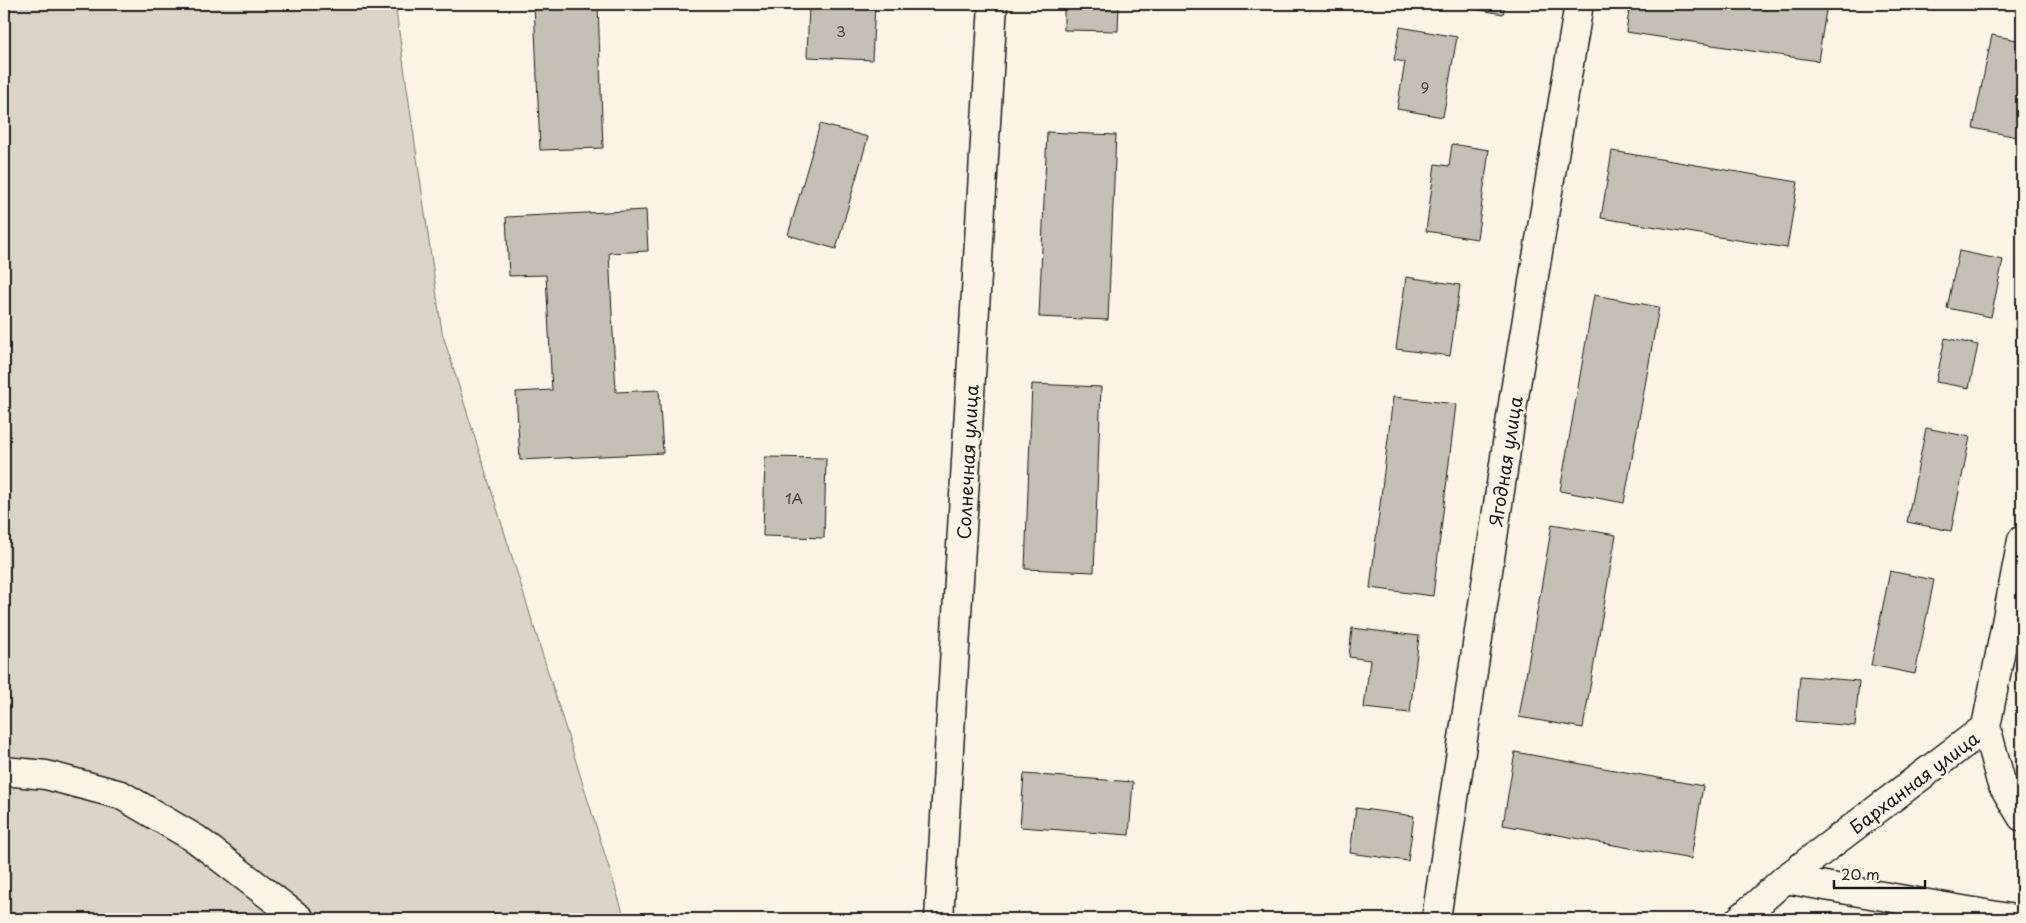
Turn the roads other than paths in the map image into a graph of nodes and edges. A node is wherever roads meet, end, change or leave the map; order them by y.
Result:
1 (993, 4) edge
2 (1579, 4) edge
3 (2022, 540) edge
4 (1986, 727) junction
5 (4, 772) edge
6 (2022, 817) edge
7 (1785, 879) junction
8 (300, 919) edge
9 (939, 919) edge
10 (1436, 919) edge
11 (1740, 919) edge
12 (2014, 919) edge

1 - 9 street, Солнечная улица
2 - 10 street, Ягодная улица
3 - 4 street, Барханная улица
4 - 6 street
4 - 7 street, Барханная улица
5 - 8 street
7 - 11 street, Барханная улица
7 - 12 street

